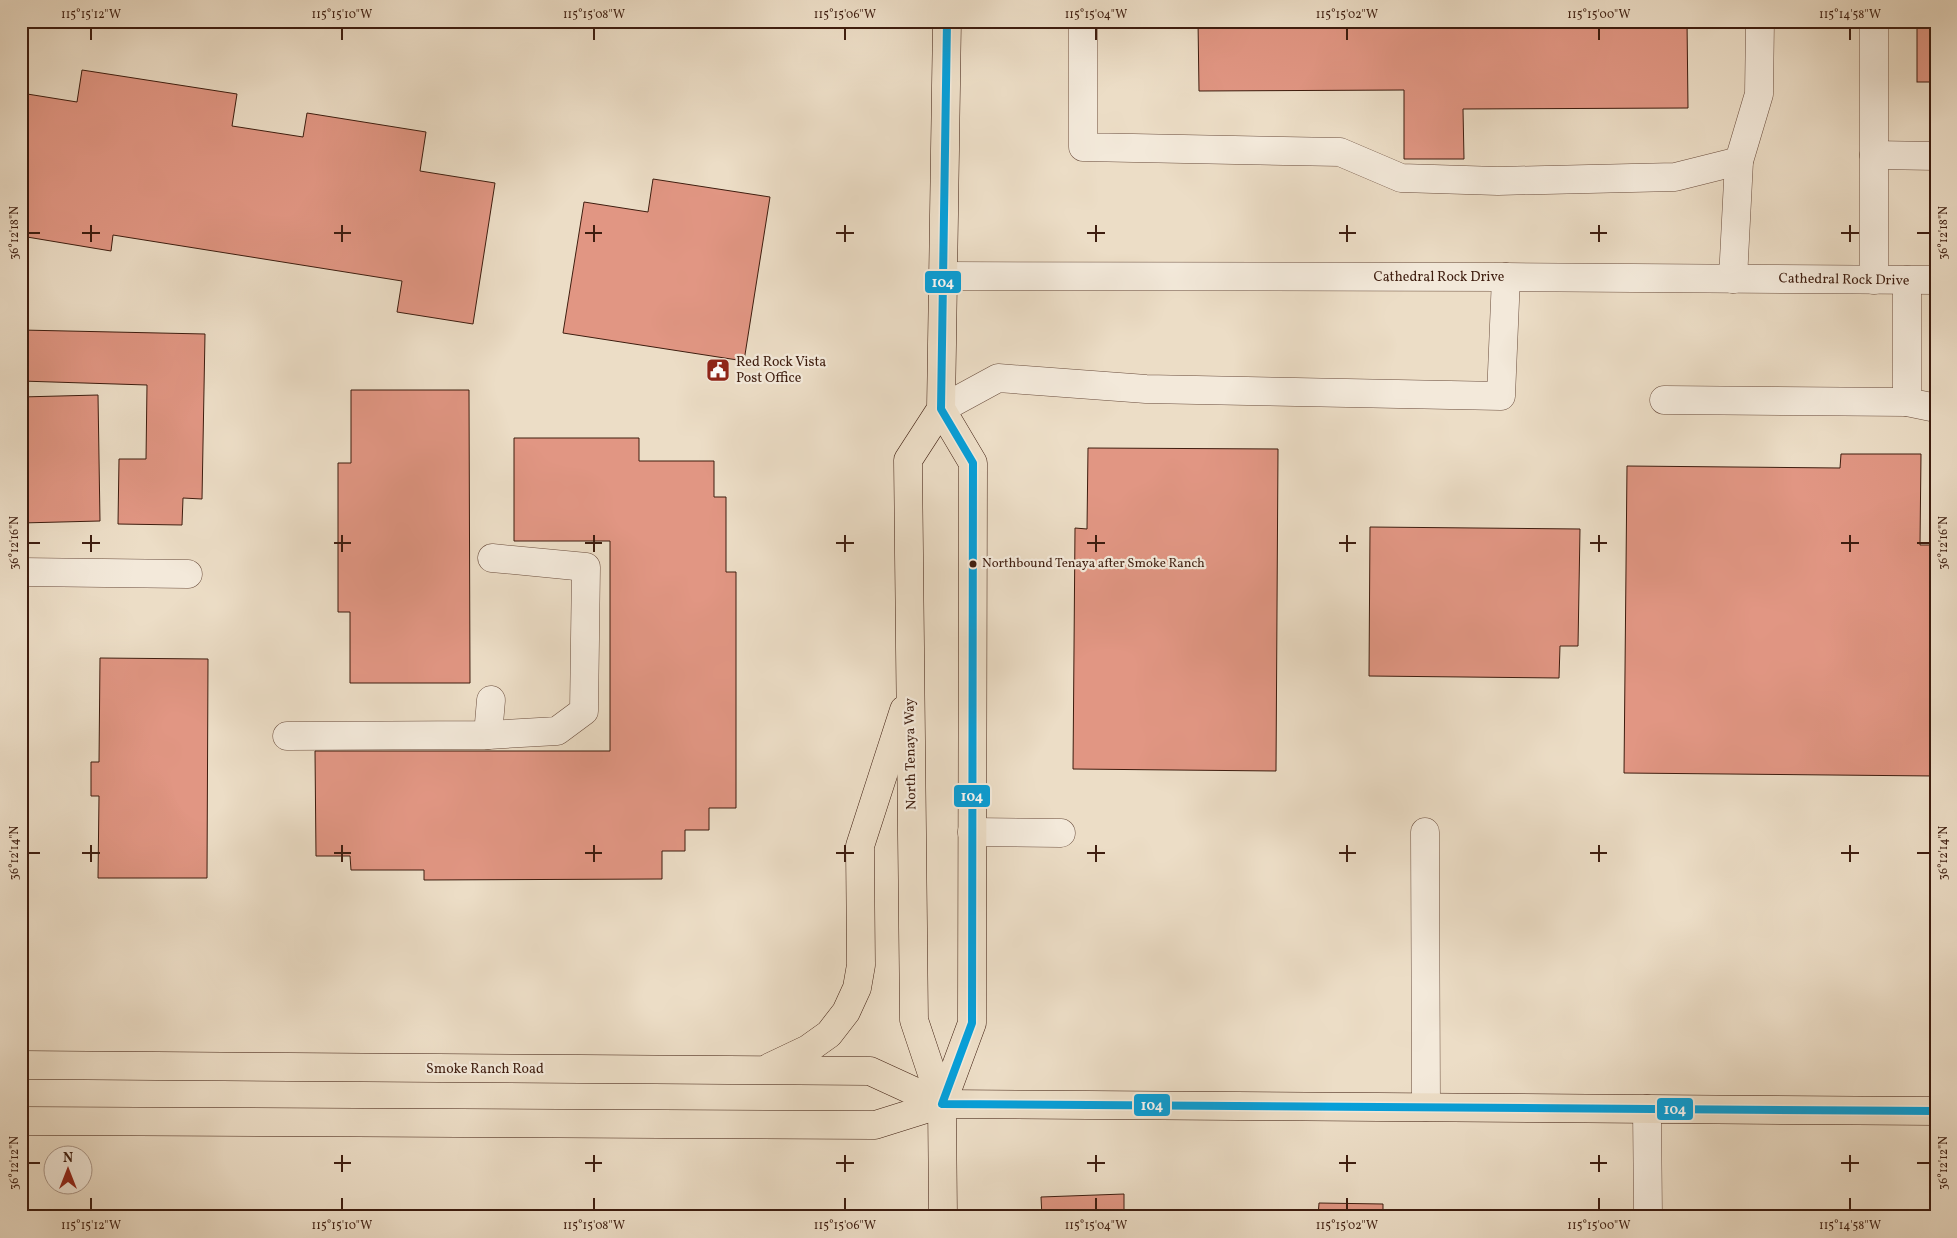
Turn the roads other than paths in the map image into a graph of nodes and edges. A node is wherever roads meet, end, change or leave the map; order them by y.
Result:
1 (947, 21) edge
2 (1083, 21) edge
3 (1760, 21) edge
4 (1874, 21) edge
5 (1874, 155) junction
6 (1936, 156) edge
7 (1739, 161) junction
8 (942, 276) junction
9 (1506, 277) junction
10 (1733, 278) junction
11 (1874, 280) junction
12 (1907, 280) junction
13 (1936, 280) edge
14 (1664, 400) dead end
15 (1907, 402) junction
16 (1936, 408) edge
17 (941, 409) junction
18 (492, 558) dead end
19 (21, 572) edge
20 (188, 574) dead end
21 (911, 690) junction
22 (492, 700) dead end
23 (488, 735) junction
24 (287, 736) dead end
25 (972, 832) junction
26 (1424, 832) dead end
27 (1061, 833) dead end
28 (21, 1065) edge
29 (763, 1070) junction
30 (942, 1104) junction
31 (1426, 1107) junction
32 (1647, 1109) junction
33 (1936, 1111) edge
34 (21, 1121) edge
35 (943, 1217) edge
36 (1648, 1217) edge

1 - 8 main road
2 - 7 street
3 - 7 street
4 - 5 street
5 - 6 street
5 - 11 street
7 - 10 street
8 - 9 street, Cathedral Rock Drive
8 - 17 main road
9 - 10 street, Cathedral Rock Drive
9 - 17 street
10 - 11 street, Cathedral Rock Drive
11 - 12 street, Cathedral Rock Drive
12 - 13 street, Cathedral Rock Drive
12 - 15 street
14 - 15 street
15 - 16 street
17 - 21 main road, North Tenaya Way
17 - 25 main road, North Tenaya Way
18 - 23 street
19 - 20 street
21 - 29 main road
21 - 30 main road, North Tenaya Way
22 - 23 street
23 - 24 street
25 - 27 street
25 - 30 main road, North Tenaya Way
26 - 31 street
28 - 29 main road, Smoke Ranch Road
29 - 30 main road, Smoke Ranch Road
30 - 31 main road, Smoke Ranch Road
30 - 34 main road, Smoke Ranch Road
30 - 35 main road, North Tenaya Way
31 - 32 main road, Smoke Ranch Road
32 - 33 main road, Smoke Ranch Road
32 - 36 street

